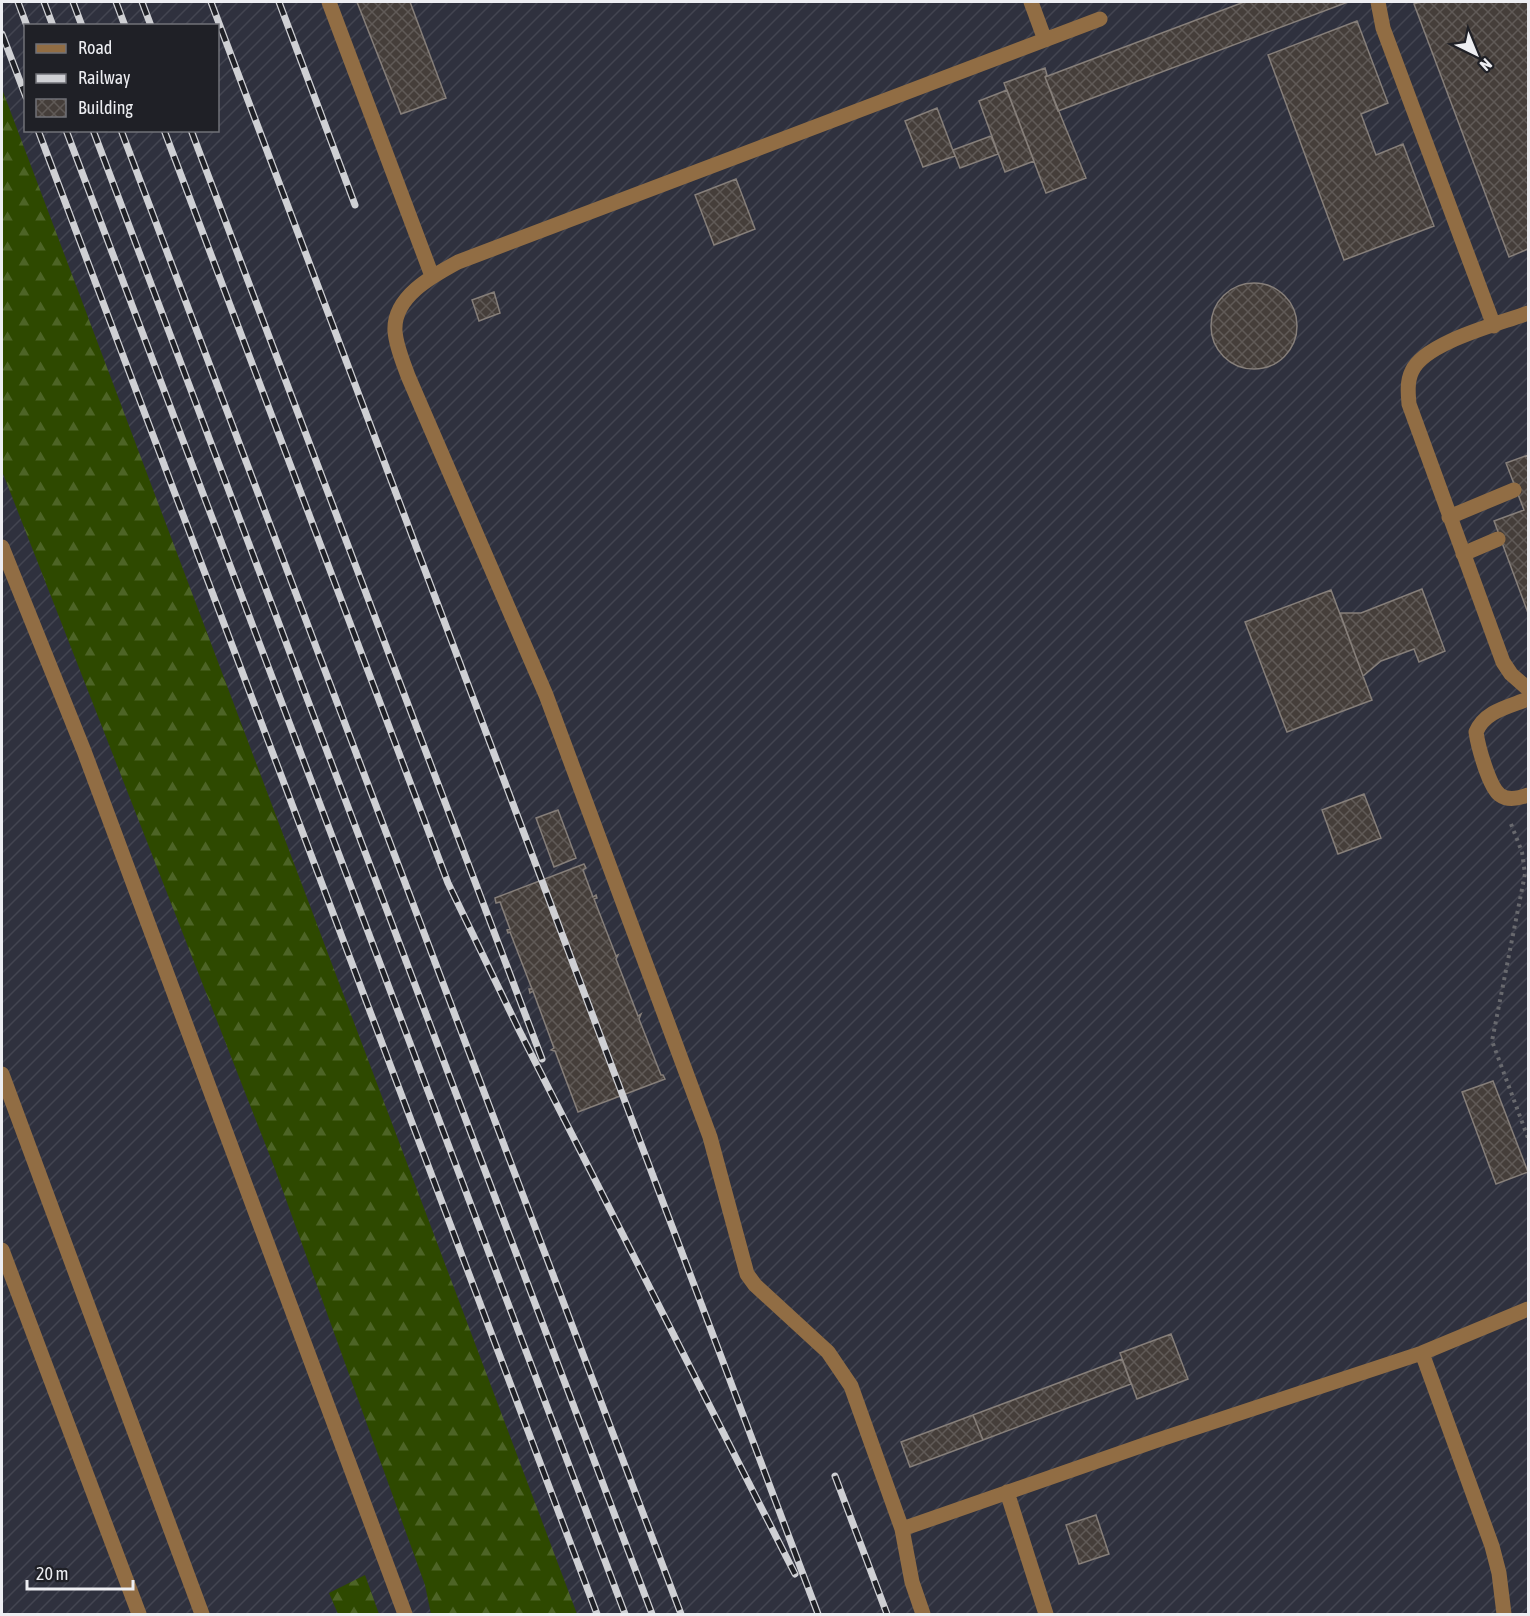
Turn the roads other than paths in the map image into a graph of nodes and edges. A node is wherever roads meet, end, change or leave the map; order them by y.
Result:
1 (328, 2) edge
2 (1031, 2) edge
3 (1378, 2) edge
4 (1100, 19) dead end
5 (1045, 40) junction
6 (432, 276) junction
7 (1528, 313) edge
8 (1494, 326) junction
9 (1514, 490) dead end
10 (1449, 517) junction
11 (1498, 539) dead end
12 (2, 547) edge
13 (1463, 554) junction
14 (1528, 689) edge
15 (1528, 699) edge
16 (1528, 795) edge
17 (2, 1074) edge
18 (2, 1250) edge
19 (1528, 1310) edge
20 (1422, 1353) junction
21 (1007, 1492) junction
22 (902, 1529) junction
23 (139, 1614) edge
24 (202, 1614) edge
25 (405, 1614) edge
26 (923, 1614) edge
27 (1046, 1614) edge
28 (1503, 1614) edge

1 - 6 lane
2 - 5 lane
3 - 8 lane
4 - 5 lane
5 - 6 lane
6 - 22 lane
7 - 8 lane
8 - 10 lane
9 - 10 lane
10 - 13 lane
11 - 13 lane
12 - 25 lane
13 - 14 lane
15 - 16 lane
17 - 24 lane
18 - 23 lane
19 - 20 lane
20 - 21 lane
20 - 28 lane
21 - 22 lane
21 - 27 lane
22 - 26 lane

